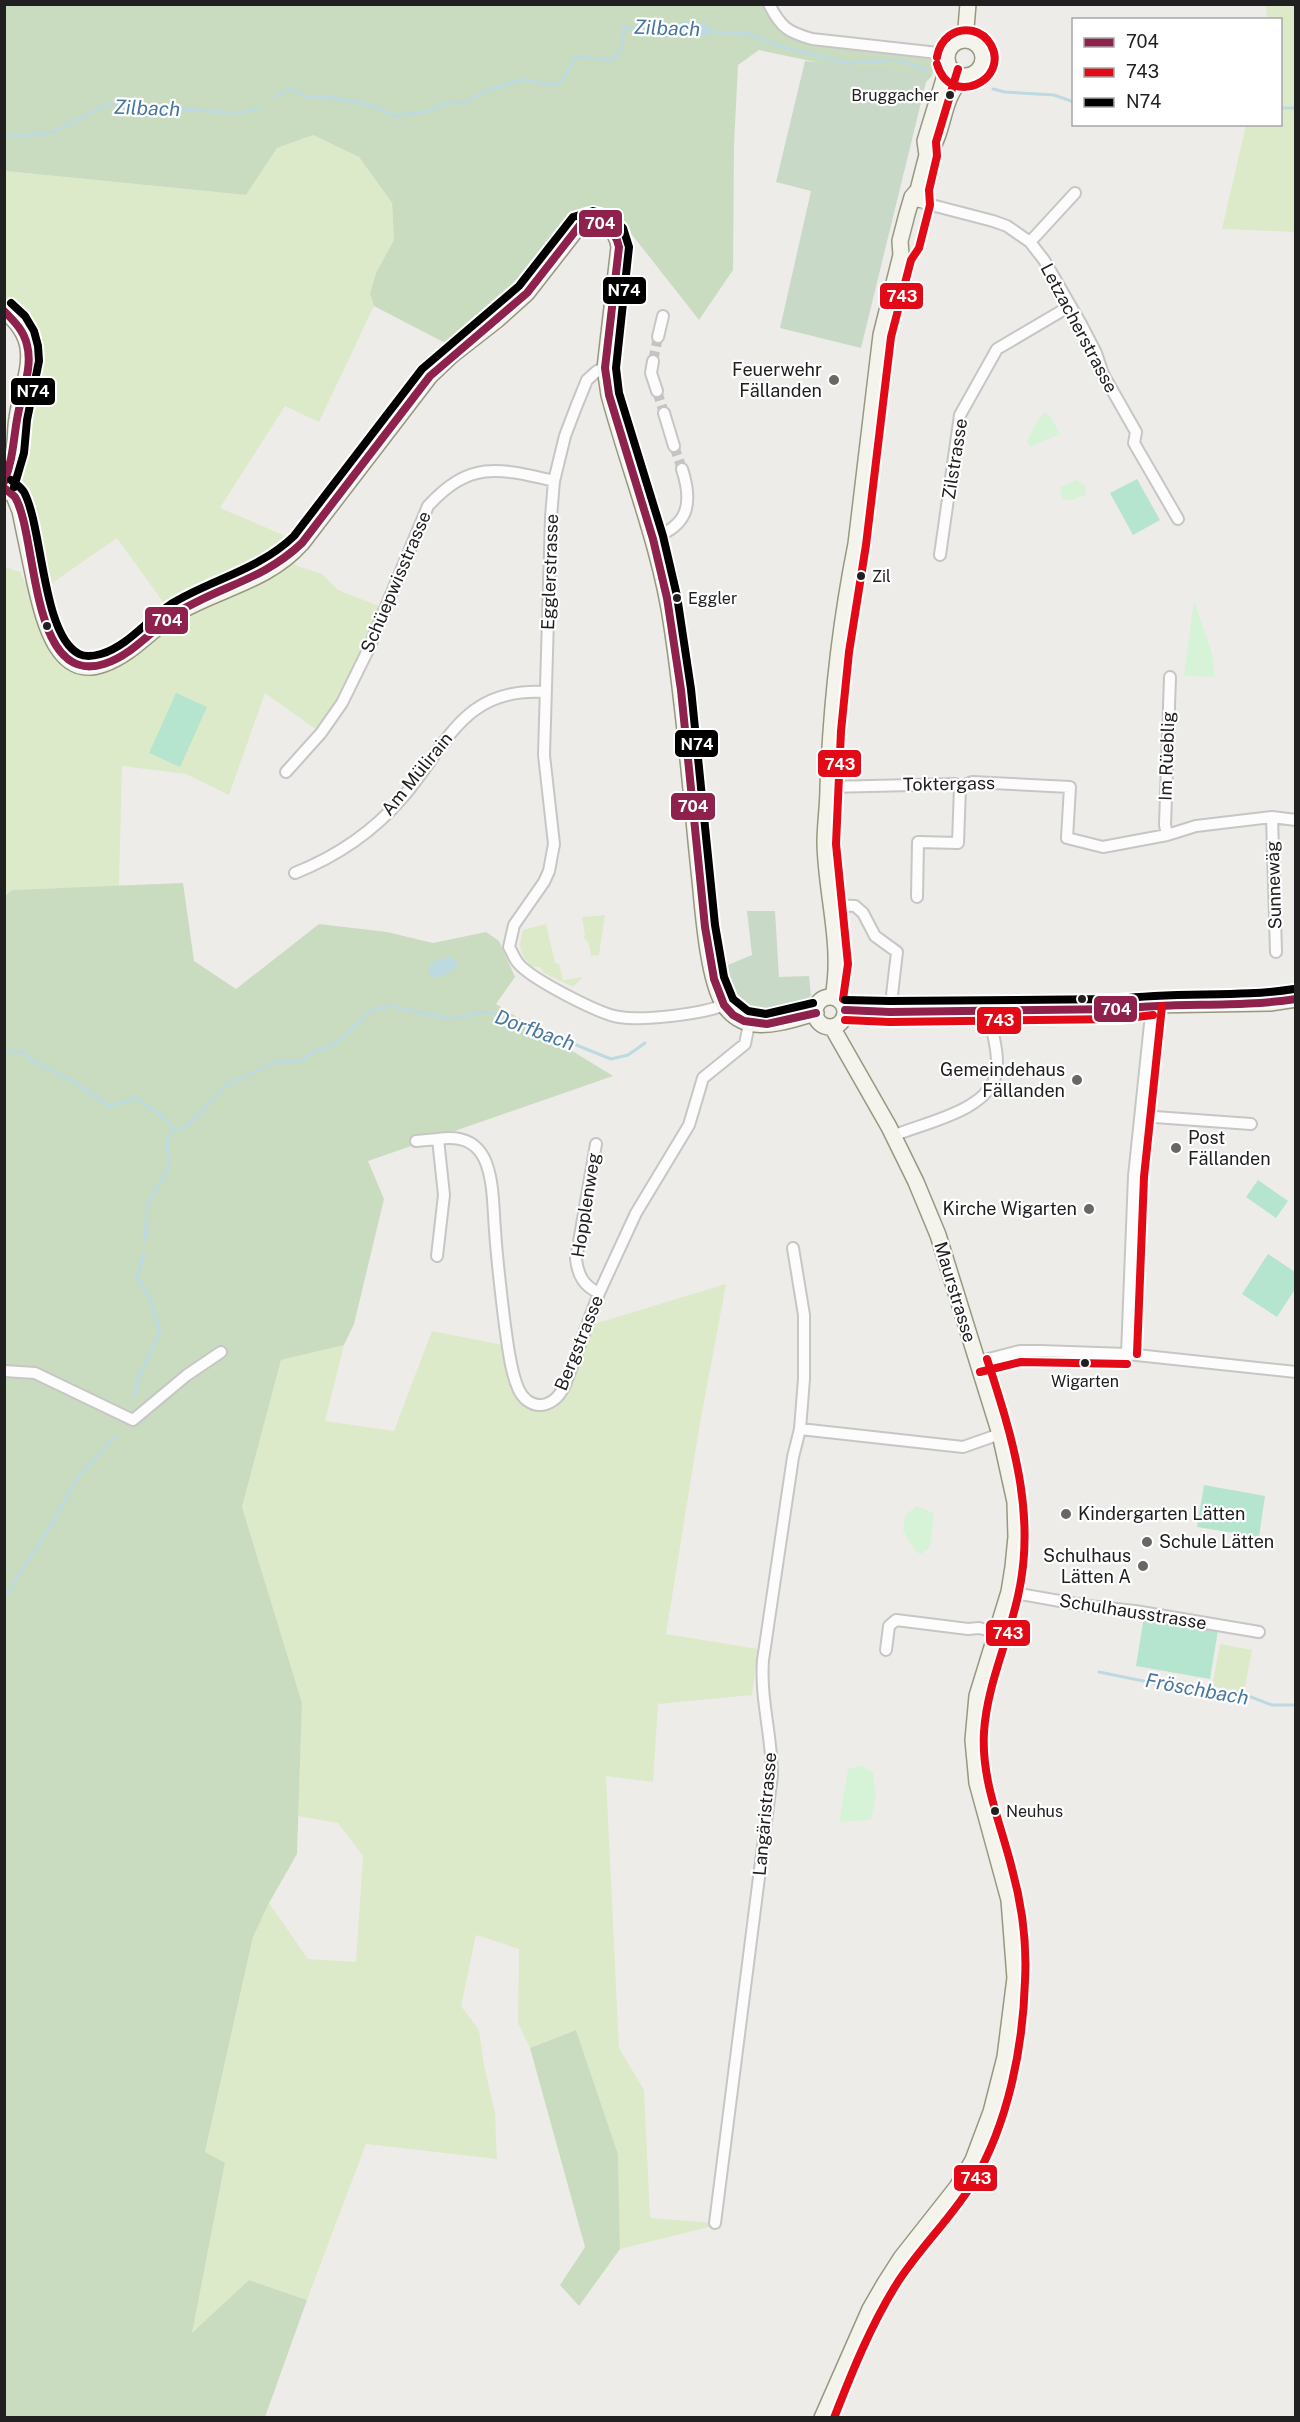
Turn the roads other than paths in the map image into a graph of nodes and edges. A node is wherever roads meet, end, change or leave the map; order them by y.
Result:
1 (769, 4) edge
2 (968, 4) edge
3 (965, 40) junction
4 (948, 60) junction
5 (964, 77) junction
6 (927, 155) junction
7 (1075, 194) dead end
8 (919, 196) junction
9 (1030, 242) junction
10 (1070, 306) junction
11 (4, 311) edge
12 (663, 316) dead end
13 (658, 337) tunnel mouth
14 (654, 361) tunnel mouth
15 (605, 368) junction
16 (657, 392) tunnel mouth
17 (664, 413) tunnel mouth
18 (675, 446) tunnel mouth
19 (682, 469) tunnel mouth
20 (554, 481) junction
21 (4, 483) edge
22 (4, 488) edge
23 (1178, 519) dead end
24 (652, 538) junction
25 (940, 555) dead end
26 (1170, 677) dead end
27 (545, 692) junction
28 (286, 772) dead end
29 (828, 787) junction
30 (960, 787) junction
31 (1272, 817) junction
32 (1296, 820) edge
33 (1167, 835) junction
34 (295, 873) dead end
35 (917, 897) dead end
36 (832, 905) junction
37 (1276, 952) dead end
38 (833, 997) junction
39 (1296, 999) edge
40 (724, 1005) junction
41 (1152, 1005) junction
42 (988, 1009) junction
43 (845, 1010) junction
44 (890, 1012) junction
45 (816, 1013) junction
46 (749, 1024) junction
47 (832, 1027) junction
48 (1141, 1116) junction
49 (1251, 1124) dead end
50 (893, 1136) junction
51 (438, 1139) junction
52 (416, 1141) dead end
53 (596, 1144) dead end
54 (793, 1248) dead end
55 (437, 1256) dead end
56 (599, 1293) junction
57 (221, 1352) dead end
58 (1127, 1354) junction
59 (977, 1362) junction
60 (4, 1371) edge
61 (1296, 1372) edge
62 (800, 1429) junction
63 (1000, 1434) junction
64 (1009, 1592) junction
65 (996, 1632) junction
66 (1258, 1632) dead end
67 (886, 1650) dead end
68 (715, 2223) dead end
69 (822, 2418) edge

1 - 4 street
2 - 3 main road
3 - 4 main road
3 - 5 main road
4 - 5 main road
4 - 6 main road
5 - 6 main road
6 - 8 main road
7 - 9 street
8 - 9 street, Letzacherstrasse
8 - 29 main road
9 - 10 street, Letzacherstrasse
10 - 23 street, Letzacherstrasse
10 - 25 street, Zilstrasse
11 - 21 main road
12 - 13 street
14 - 16 street
15 - 20 street, Egglerstrasse
15 - 22 main road
15 - 24 main road
17 - 18 street
19 - 24 street
20 - 27 street, Egglerstrasse
20 - 28 street, Schüepwisstrasse
24 - 40 main road
26 - 33 street, Im Rüeblig
27 - 34 street, Am Mülirain
27 - 40 street, Egglerstrasse
29 - 30 street, Toktergass
29 - 36 main road
30 - 33 street, Toktergass
30 - 35 street
31 - 32 street
31 - 33 street
31 - 37 street, Sunnewäg
36 - 38 main road
36 - 44 street
38 - 43 main road
38 - 45 main road
39 - 41 main road
40 - 46 main road
41 - 42 main road
41 - 48 street
42 - 44 main road
42 - 50 street
43 - 44 main road
43 - 47 main road
45 - 46 main road
45 - 47 main road
46 - 56 street, Bergstrasse
47 - 50 main road, Maurstrasse
48 - 49 street
48 - 58 street
50 - 59 main road, Maurstrasse
51 - 52 street, Bergstrasse
51 - 55 street
51 - 56 street, Bergstrasse
53 - 56 street, Hopplenweg
54 - 62 street, Langäristrasse
57 - 60 street
58 - 59 street
58 - 61 street
59 - 63 main road, Maurstrasse
62 - 63 street
62 - 68 street, Langäristrasse
63 - 64 main road, Maurstrasse
64 - 65 main road, Maurstrasse
64 - 66 street, Schulhausstrasse
65 - 67 street
65 - 69 main road, Maurstrasse

